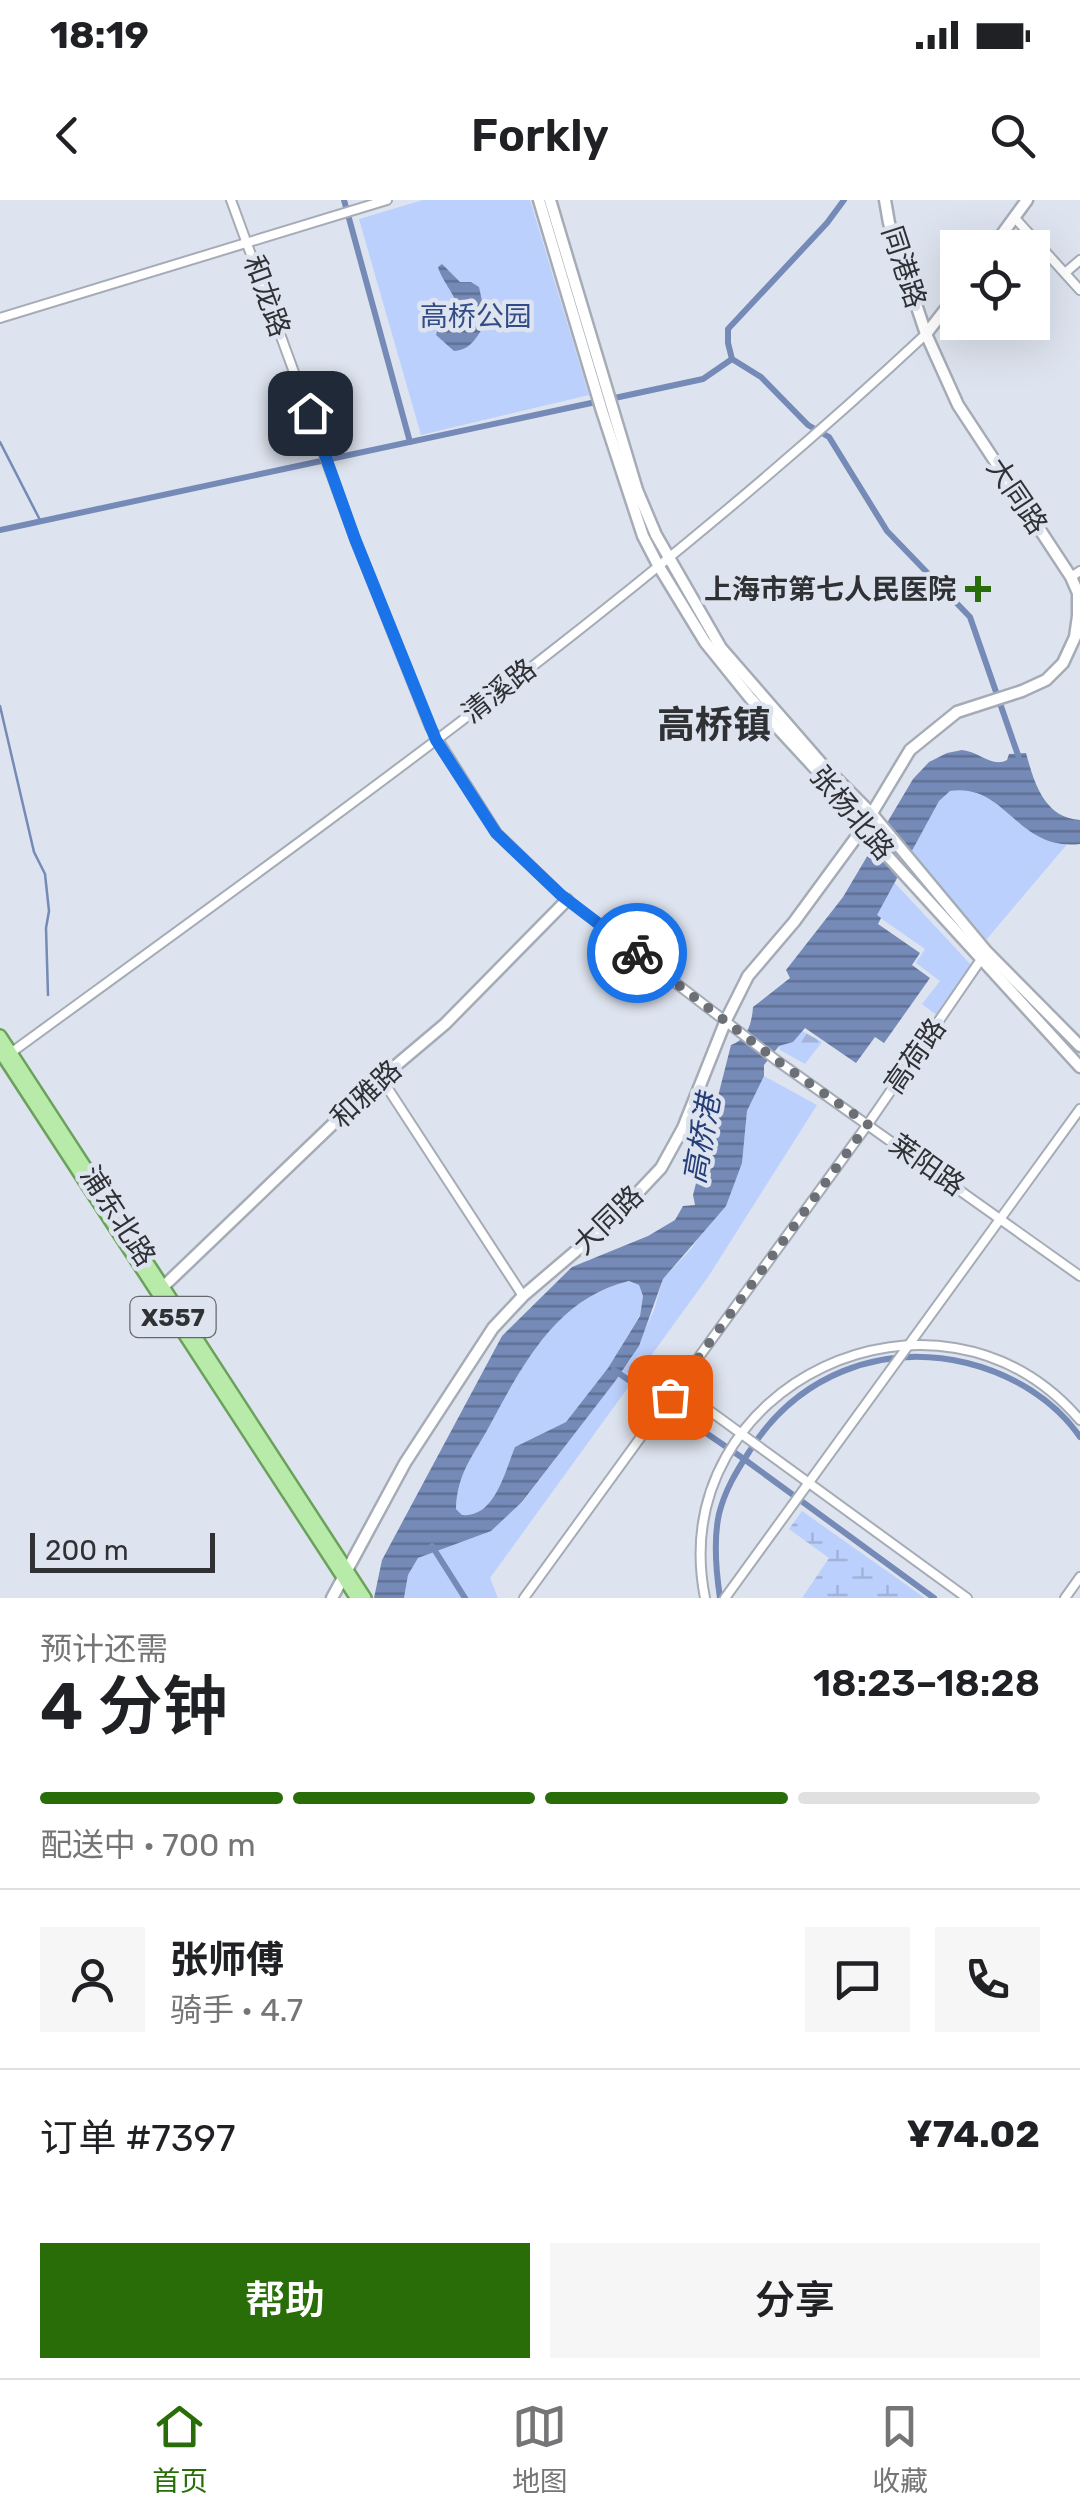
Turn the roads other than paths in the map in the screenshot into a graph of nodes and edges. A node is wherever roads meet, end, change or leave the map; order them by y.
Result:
1 (231, 200) edge
2 (387, 200) edge
3 (538, 200) edge
4 (550, 200) edge
5 (885, 200) edge
6 (1027, 200) edge
7 (1014, 217) junction
8 (1005, 230) edge
9 (248, 242) junction
10 (1080, 260) edge
11 (1065, 274) junction
12 (1080, 290) edge
13 (940, 316) edge
14 (0, 318) edge
15 (926, 334) junction
16 (604, 399) junction
17 (668, 557) junction
18 (658, 565) junction
19 (1076, 574) edge
20 (436, 740) junction
21 (872, 814) junction
22 (863, 828) junction
23 (568, 900) junction
24 (984, 955) junction
25 (729, 1023) junction
26 (0, 1036) edge
27 (1080, 1046) edge
28 (5, 1054) edge
29 (1080, 1067) edge
30 (381, 1078) junction
31 (1080, 1109) edge
32 (868, 1124) junction
33 (1001, 1217) junction
34 (1080, 1276) edge
35 (164, 1286) junction
36 (523, 1296) junction
37 (909, 1344) junction
38 (677, 1387) junction
39 (1080, 1420) edge
40 (745, 1436) junction
41 (810, 1482) junction
42 (344, 1572) junction
43 (1080, 1577) edge
44 (727, 1595) edge
45 (332, 1598) edge
46 (356, 1598) edge
47 (365, 1598) edge
48 (524, 1598) edge
49 (705, 1598) edge
50 (967, 1598) edge
51 (1065, 1598) edge

1 - 9 street, 和龙路
2 - 9 street
3 - 16 street, 张杨北路
4 - 16 street, 张杨北路
5 - 15 street, 同港路
6 - 7 street
7 - 8 street
7 - 11 street
9 - 14 street
9 - 20 street, 和龙路
10 - 11 street
11 - 12 street
13 - 15 street
15 - 17 street, 清溪路
15 - 19 street, 大同路
16 - 17 street, 张杨北路
16 - 18 street, 张杨北路
17 - 18 street, 清溪路
17 - 21 street, 张杨北路
18 - 20 street, 清溪路
18 - 22 street, 张杨北路
19 - 21 street, 大同路
20 - 23 street, 和龙路
20 - 28 street, 清溪路
21 - 22 street, 大同路
21 - 24 street, 张杨北路
22 - 24 street, 张杨北路
22 - 25 street, 大同路
23 - 25 street, 和龙路
23 - 30 street, 和雅路
24 - 27 street, 张杨北路
24 - 29 street, 张杨北路
24 - 32 street, 高荷路
25 - 32 street, 莱阳路
25 - 36 street, 大同路
26 - 28 main road, 浦东北路 / X557
28 - 35 main road, 浦东北路 / X557
28 - 42 main road, 浦东北路 / X557
30 - 35 street, 和雅路
30 - 36 street
31 - 33 street
32 - 33 street, 莱阳路
32 - 38 street, 高荷路
33 - 34 street, 莱阳路
33 - 37 street
35 - 42 main road, 浦东北路 / X557
36 - 42 street, 大同路
37 - 39 street
37 - 40 street
37 - 41 street
38 - 40 street
38 - 48 street, 高荷路
40 - 41 street
40 - 49 street
41 - 44 street
41 - 50 street
42 - 45 street, 大同路
42 - 46 main road, 浦东北路 / X557
42 - 47 main road, 浦东北路 / X557
43 - 51 street

